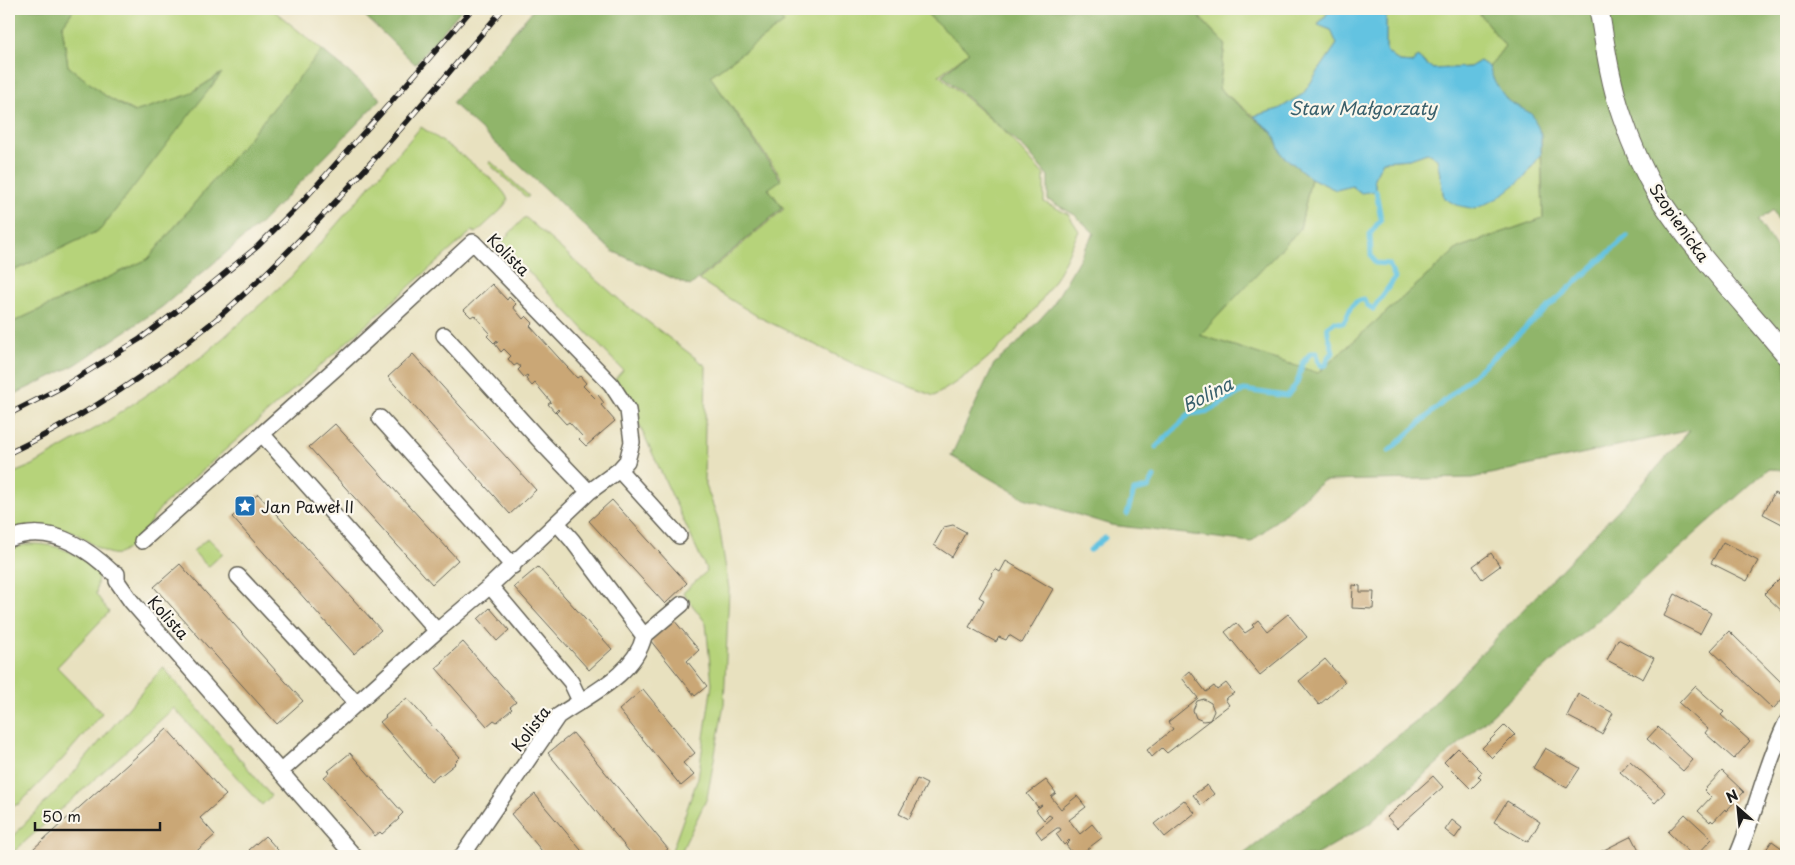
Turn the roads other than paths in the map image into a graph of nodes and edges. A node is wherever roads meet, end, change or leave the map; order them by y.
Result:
1 (1599, 9) edge
2 (444, 335) dead end
3 (1784, 353) edge
4 (380, 418) dead end
5 (262, 434) junction
6 (619, 470) junction
7 (589, 492) junction
8 (557, 523) junction
9 (679, 536) dead end
10 (9, 539) edge
11 (142, 541) dead end
12 (513, 566) junction
13 (238, 576) dead end
14 (490, 586) junction
15 (682, 604) dead end
16 (436, 631) junction
17 (644, 636) junction
18 (580, 701) junction
19 (356, 703) junction
20 (1786, 723) edge
21 (280, 772) junction
22 (354, 856) edge
23 (462, 856) edge
24 (1737, 856) edge

1 - 3 street, Szopienicka
2 - 7 street
4 - 12 street
5 - 6 street, Kolista
5 - 11 street, Kolista
5 - 16 street
6 - 7 street, Kolista
6 - 9 street
7 - 8 street, Kolista
8 - 12 street, Kolista
8 - 17 street
10 - 21 street, Kolista
12 - 14 street, Kolista
13 - 19 street
14 - 16 street, Kolista
14 - 18 street
15 - 17 street, Kolista
16 - 19 street, Kolista
17 - 18 street, Kolista
18 - 23 street, Kolista
19 - 21 street, Kolista
20 - 24 street
21 - 22 street, Kolista

